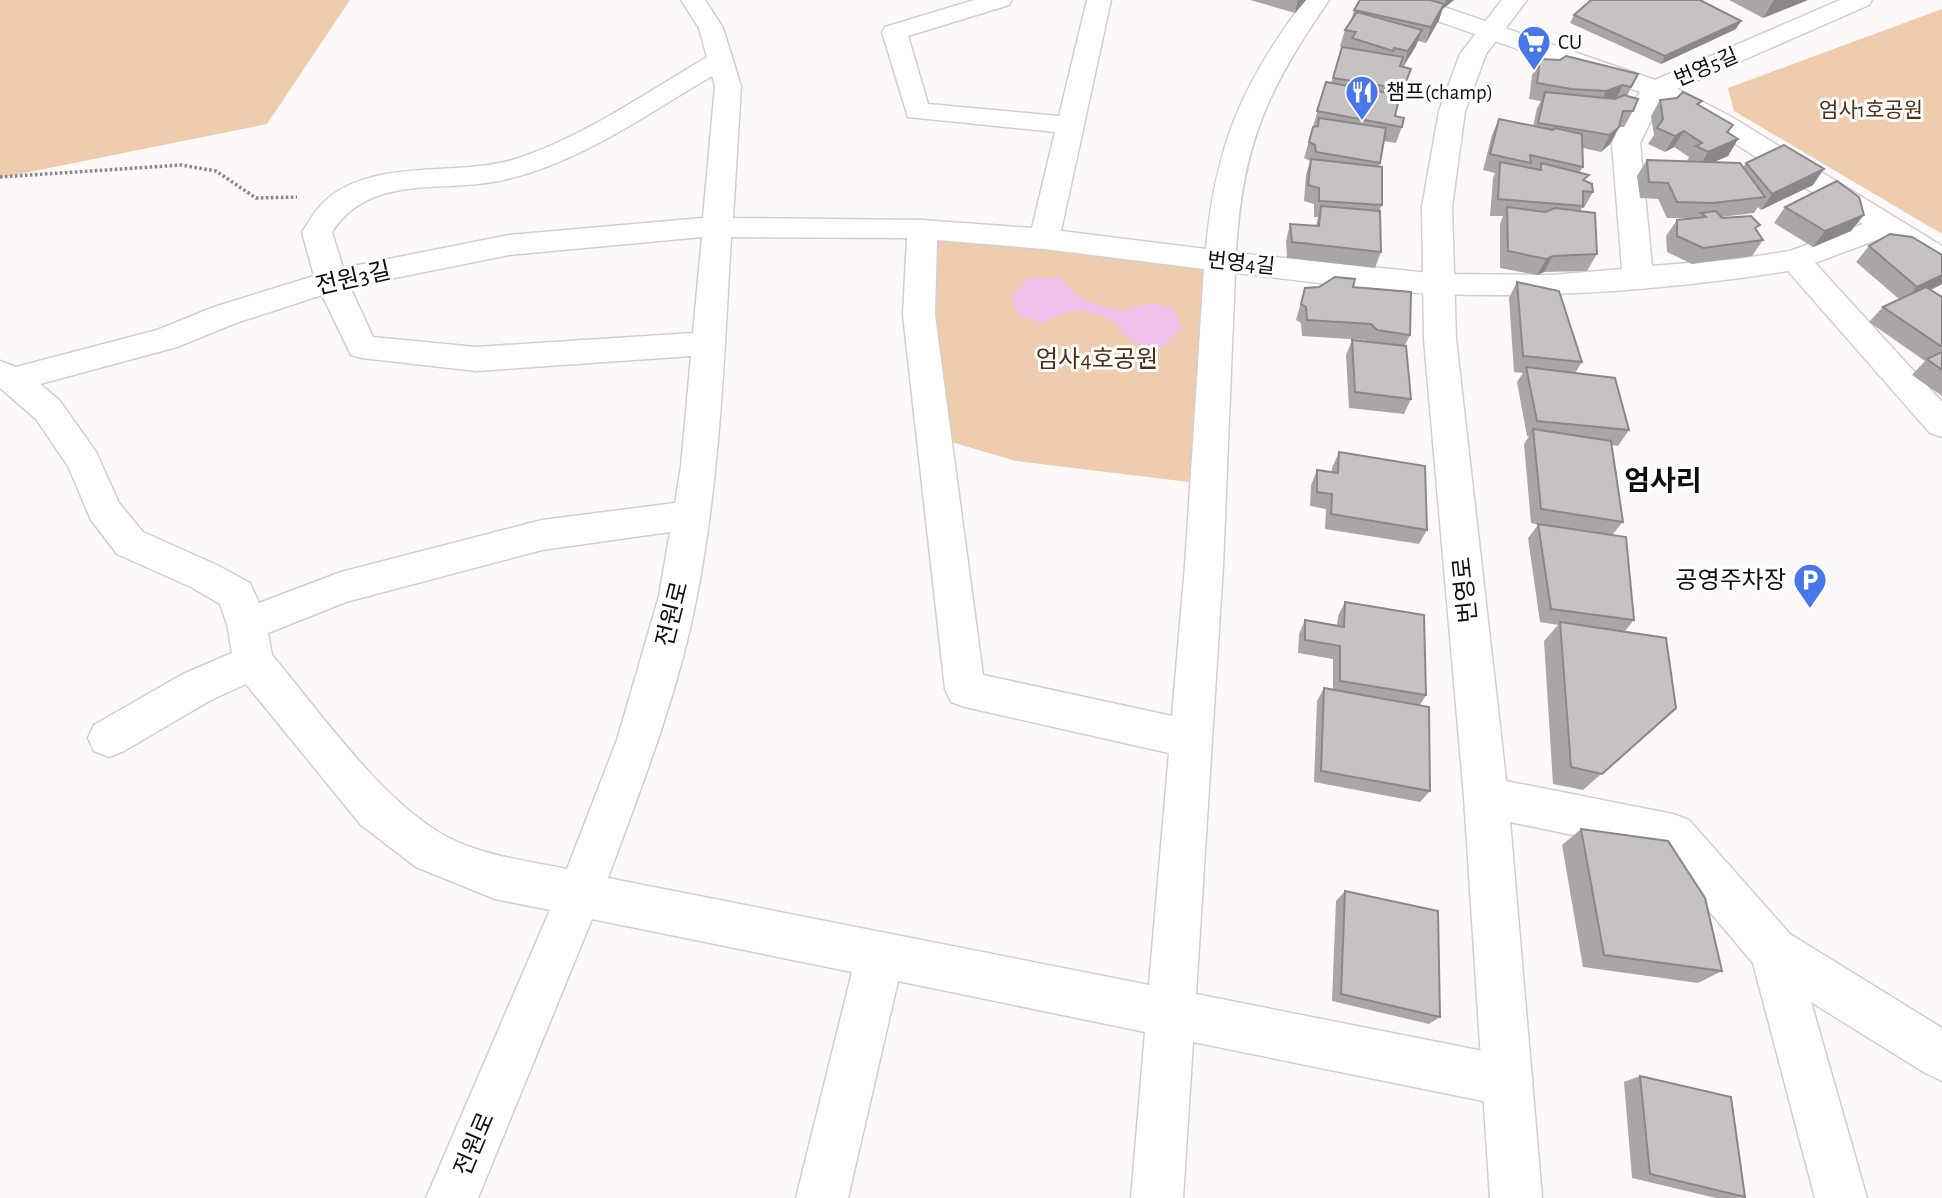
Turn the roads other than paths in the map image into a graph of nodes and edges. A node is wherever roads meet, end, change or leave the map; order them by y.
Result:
1 (693, 0) edge
2 (1000, 0) edge
3 (1099, 0) edge
4 (1317, 0) edge
5 (1401, 0) edge
6 (1515, 0) edge
7 (1860, 0) edge
8 (1490, 29) junction
9 (719, 61) junction
10 (1656, 89) junction
11 (1072, 125) junction
12 (1885, 226) junction
13 (718, 227) junction
14 (922, 229) junction
15 (1044, 239) junction
16 (1795, 260) junction
17 (1942, 260) edge
18 (1220, 261) junction
19 (1637, 278) junction
20 (331, 281) junction
21 (1439, 284) junction
22 (709, 343) junction
23 (6, 377) edge
24 (1942, 424) edge
25 (691, 515) junction
26 (250, 643) junction
27 (109, 738) dead end
28 (1191, 739) junction
29 (1486, 797) junction
30 (580, 893) junction
31 (1773, 951) junction
32 (880, 956) junction
33 (1171, 1012) junction
34 (1942, 1056) edge
35 (1508, 1081) junction
36 (452, 1198) edge
37 (822, 1198) edge
38 (1157, 1198) edge
39 (1516, 1198) edge
40 (1841, 1198) edge

1 - 9 street, 전원로
2 - 11 street
3 - 11 street
4 - 18 street
5 - 8 street
6 - 8 street, 번영로
7 - 10 street, 번영5길
8 - 10 street
8 - 21 street, 번영로
9 - 13 street, 전원로
9 - 20 street
10 - 12 street
10 - 19 street, 번영5길
11 - 15 street
12 - 16 street
12 - 17 street
13 - 14 street, 번영4길
13 - 20 street, 전원3길
13 - 22 street, 전원로
14 - 15 street, 번영4길
14 - 28 street
15 - 18 street, 번영4길
16 - 19 street
16 - 24 street
18 - 21 street, 번영4길
18 - 28 street
19 - 21 street
20 - 22 street
20 - 23 street, 전원3길
21 - 29 street, 번영로
22 - 25 street, 전원로
23 - 26 street
25 - 26 street
25 - 30 street, 전원로
26 - 27 street
26 - 30 street
28 - 33 street
29 - 31 street
29 - 35 street, 번영로
30 - 32 street
30 - 36 street, 전원로
31 - 34 street
31 - 40 street
32 - 33 street
32 - 37 street
33 - 35 street
33 - 38 street
35 - 39 street, 번영로

